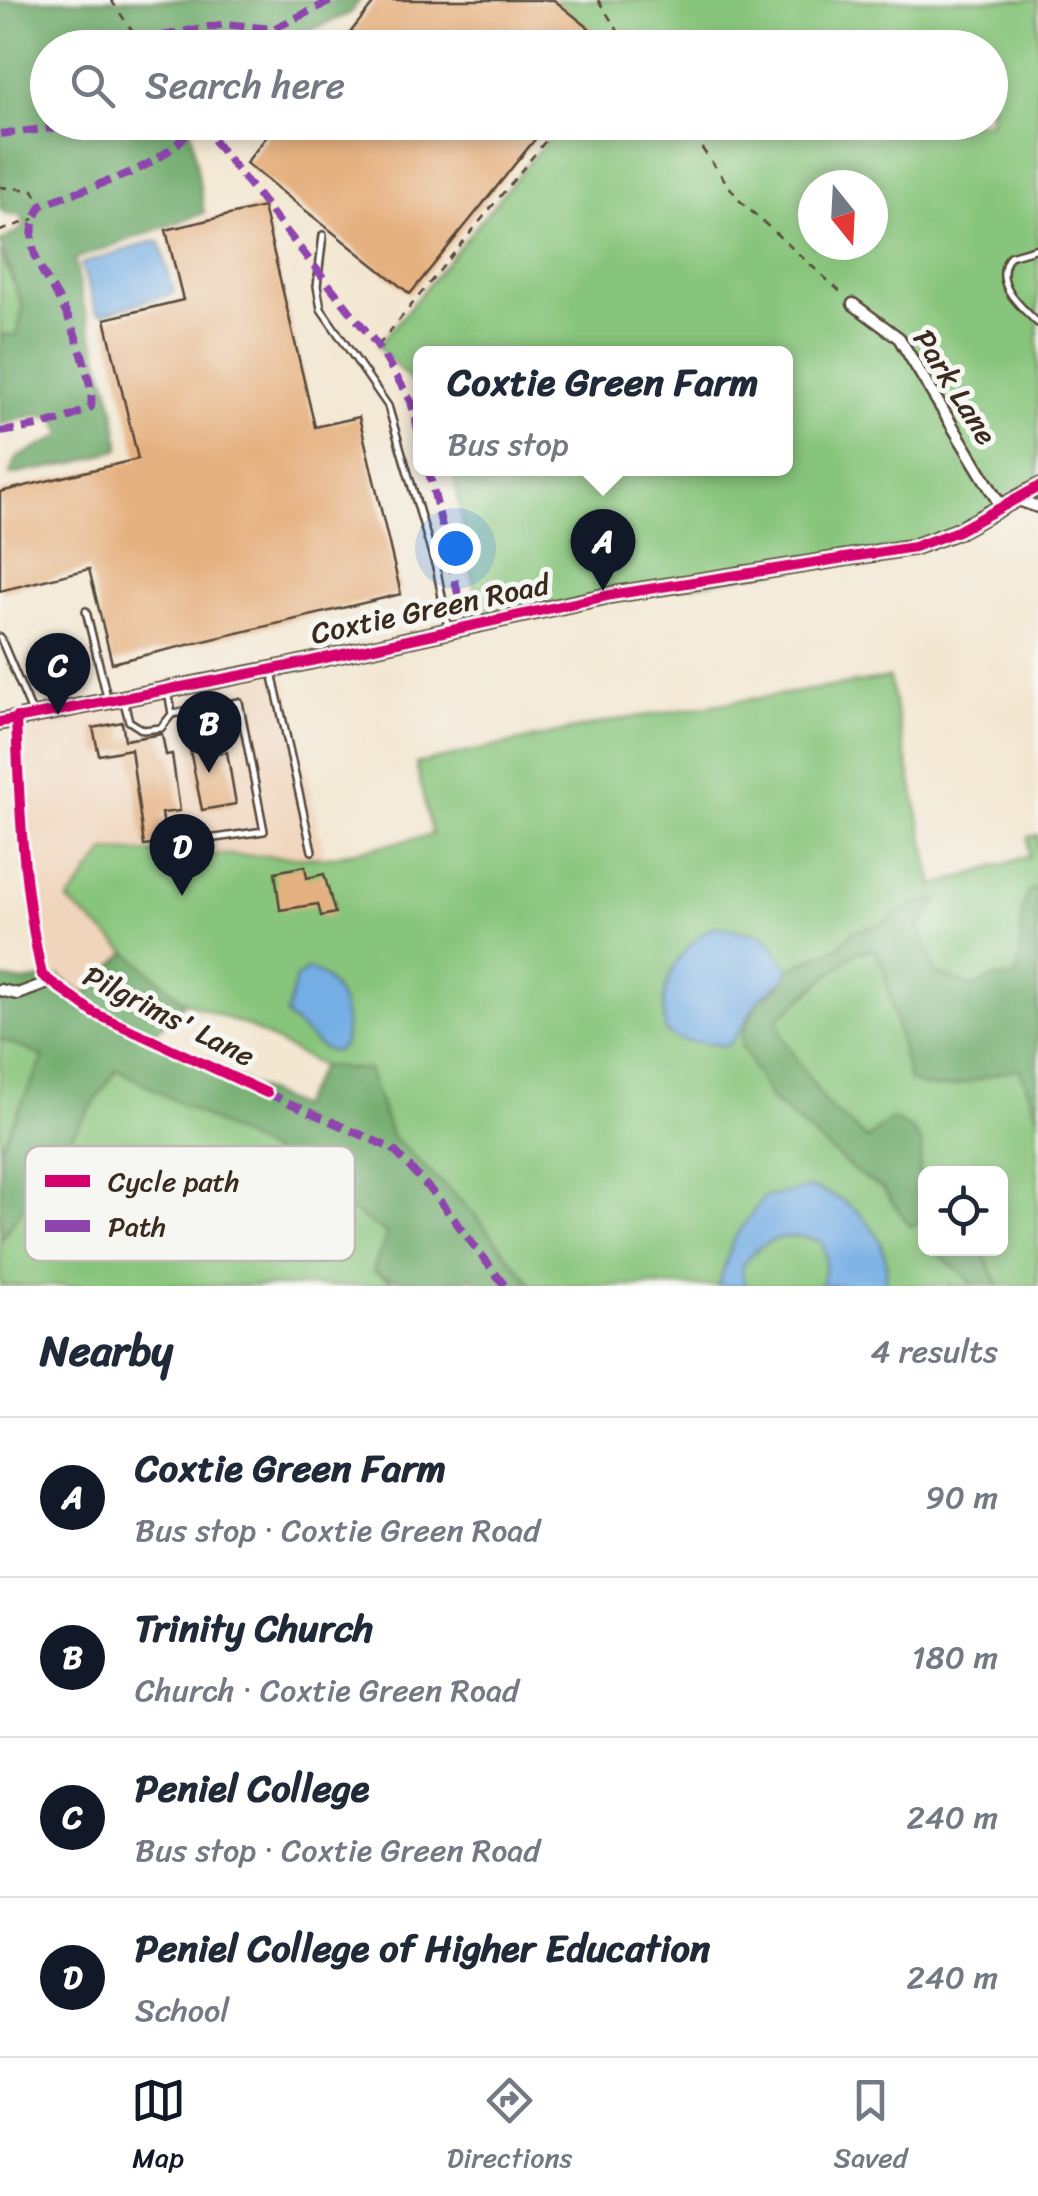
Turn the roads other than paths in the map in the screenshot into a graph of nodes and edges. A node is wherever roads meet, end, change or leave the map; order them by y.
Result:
1 (323, 235) dead end
2 (1038, 248) edge
3 (853, 304) road end
4 (1038, 323) edge
5 (1038, 487) edge
6 (1018, 500) junction
7 (1038, 507) edge
8 (1002, 508) junction
9 (86, 611) dead end
10 (449, 631) junction
11 (0, 637) edge
12 (271, 670) junction
13 (167, 688) junction
14 (115, 698) junction
15 (32, 714) junction
16 (172, 714) junction
17 (16, 717) junction
18 (0, 722) edge
19 (201, 840) dead end
20 (312, 851) dead end
21 (50, 982) junction
22 (0, 990) edge
23 (267, 1093) dead end

1 - 10 lane
2 - 4 lane
3 - 8 street, Park Lane
5 - 6 street, Coxtie Green Road
6 - 7 street
6 - 8 street, Coxtie Green Road
8 - 10 street, Coxtie Green Road
9 - 14 lane
10 - 12 street, Coxtie Green Road
11 - 15 lane
12 - 13 street, Coxtie Green Road
12 - 20 lane
13 - 14 street, Coxtie Green Road
13 - 16 lane
14 - 15 street, Coxtie Green Road
14 - 16 lane
15 - 17 street, Coxtie Green Road
16 - 19 lane
17 - 18 street, Coxtie Green Road
17 - 21 street
21 - 22 street, Pilgrims' Lane
21 - 23 street, Pilgrims' Lane

